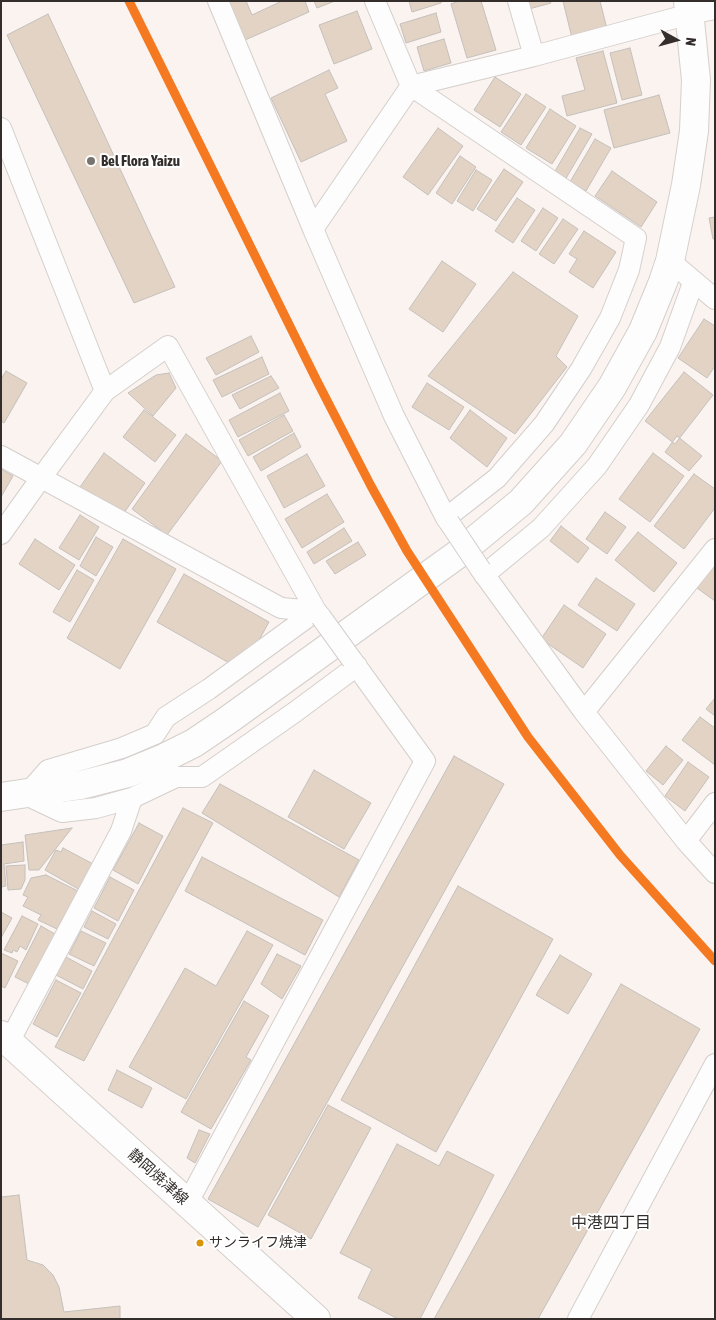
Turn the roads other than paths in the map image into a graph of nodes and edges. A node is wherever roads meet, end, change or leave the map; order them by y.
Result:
1 (218, 1) edge
2 (375, 1) edge
3 (518, 1) edge
4 (698, 8) edge
5 (534, 56) junction
6 (411, 86) junction
7 (2, 135) edge
8 (313, 229) junction
9 (670, 261) junction
10 (693, 283) junction
11 (715, 299) edge
12 (105, 391) junction
13 (1, 456) edge
14 (40, 478) junction
15 (448, 520) junction
16 (1, 534) edge
17 (715, 549) edge
18 (483, 573) junction
19 (319, 614) junction
20 (355, 663) junction
21 (584, 712) junction
22 (14, 796) edge
23 (132, 798) junction
24 (715, 803) edge
25 (686, 841) junction
26 (715, 873) edge
27 (5, 1039) edge
28 (715, 1064) edge
29 (188, 1204) junction
30 (316, 1319) edge
31 (578, 1319) edge

1 - 8 street
2 - 6 street
3 - 5 street
4 - 5 street
4 - 9 street
5 - 6 street
6 - 8 street
6 - 15 street
7 - 12 street
8 - 15 street
9 - 10 street
9 - 22 street
10 - 11 street
10 - 18 street
12 - 14 street
12 - 19 street
13 - 14 street
14 - 16 street
14 - 19 street
15 - 18 street, bridge
17 - 21 street
18 - 21 street
19 - 20 street, bridge
19 - 22 street
20 - 23 street
20 - 29 street
21 - 25 street
22 - 23 street
23 - 27 street
24 - 25 street
25 - 26 street
27 - 29 street, 静岡焼津線
28 - 31 street
29 - 30 street, 静岡焼津線

